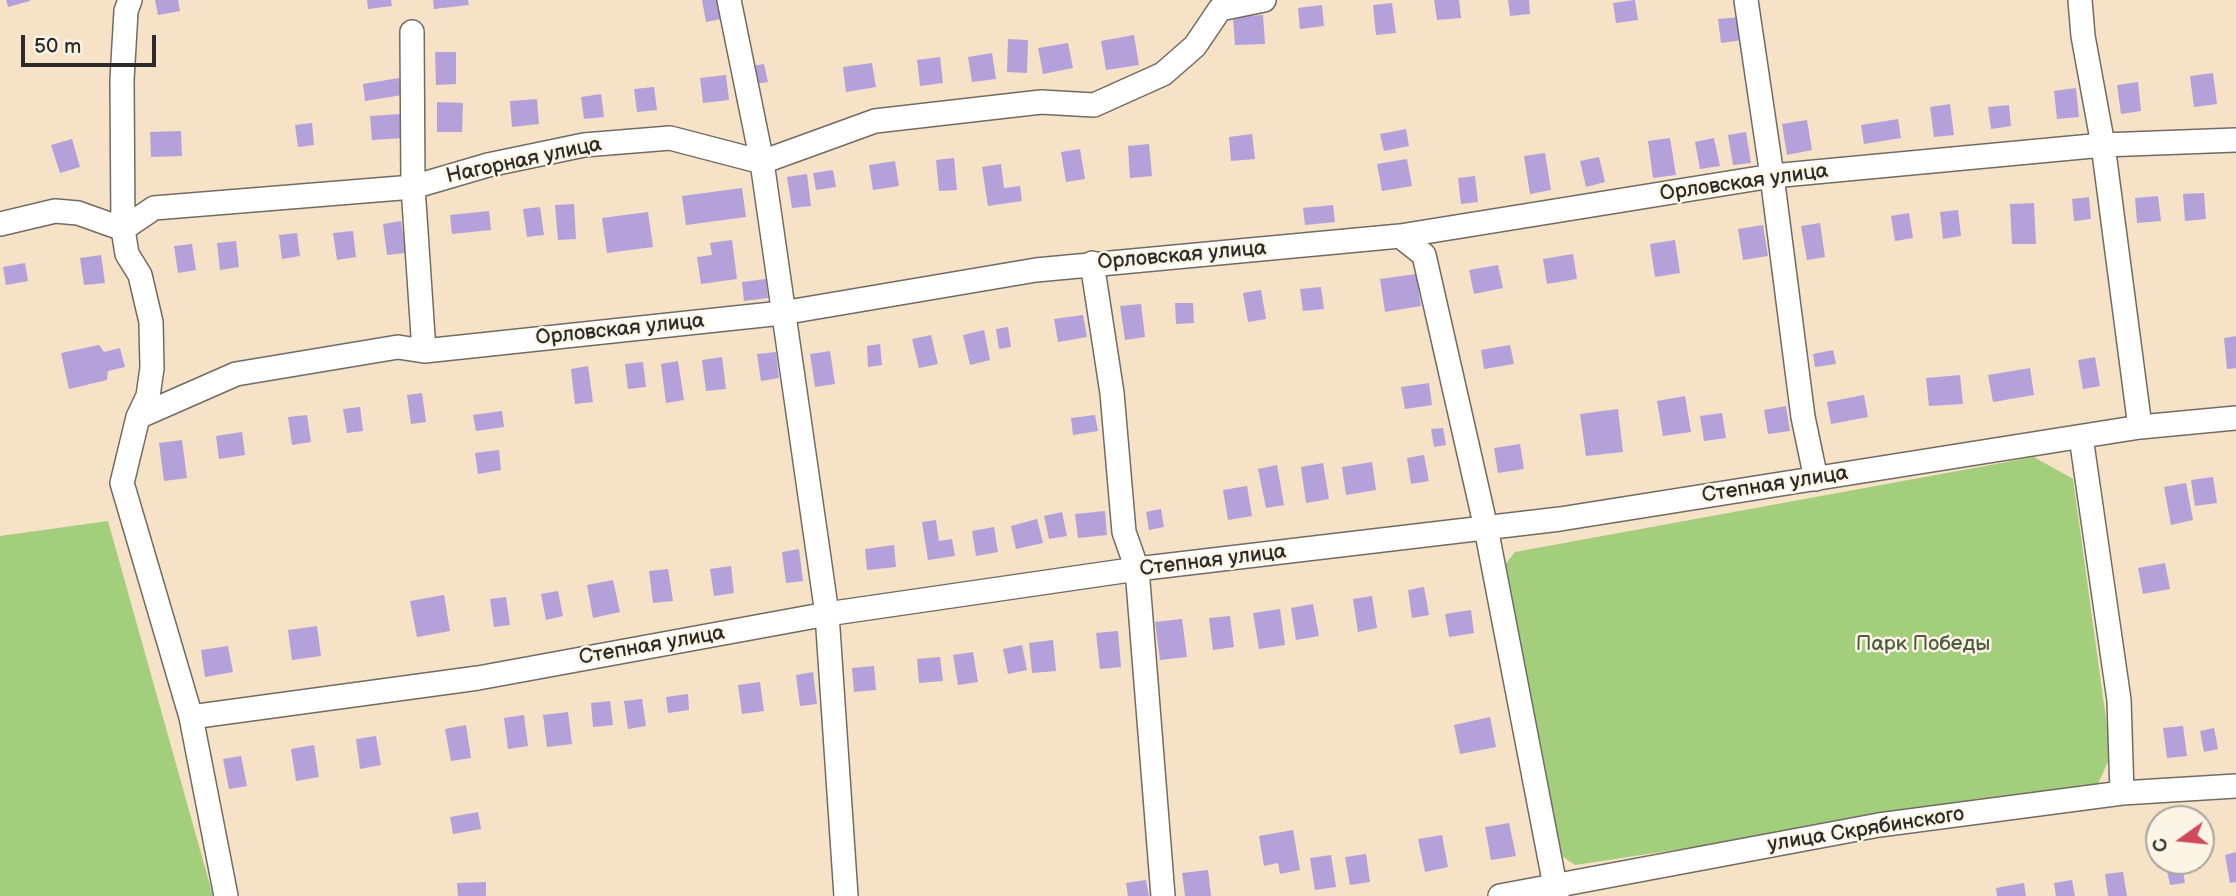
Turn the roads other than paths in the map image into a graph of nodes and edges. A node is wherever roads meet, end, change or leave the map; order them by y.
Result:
1 (130, 0) edge
2 (729, 0) edge
3 (1264, 0) edge
4 (1746, 0) edge
5 (2080, 0) edge
6 (412, 32) dead end
7 (2236, 140) edge
8 (2104, 145) junction
9 (762, 162) junction
10 (1772, 176) junction
11 (413, 187) junction
12 (0, 225) edge
13 (123, 229) junction
14 (1400, 236) junction
15 (1092, 263) junction
16 (782, 313) junction
17 (424, 351) junction
18 (138, 417) junction
19 (2236, 418) edge
20 (2140, 427) junction
21 (2081, 437) junction
22 (1816, 479) junction
23 (1486, 528) junction
24 (1137, 569) junction
25 (827, 614) junction
26 (191, 717) junction
27 (2236, 786) edge
28 (2122, 793) junction
29 (1556, 890) edge
30 (226, 896) edge
31 (846, 896) edge
32 (1163, 896) edge
33 (1500, 896) edge

1 - 13 street
2 - 9 street
3 - 9 street
4 - 10 street
5 - 8 street
6 - 11 street
7 - 8 street, Орловская улица
8 - 10 street, Орловская улица
8 - 20 street
9 - 11 street, Нагорная улица
9 - 16 street
10 - 14 street, Орловская улица
10 - 22 street
11 - 13 street, Нагорная улица
11 - 17 street
12 - 13 street
13 - 18 street
14 - 15 street, Орловская улица
14 - 23 street
15 - 16 street, Орловская улица
15 - 24 street
16 - 17 street, Орловская улица
16 - 25 street
17 - 18 street, Орловская улица
18 - 26 street
19 - 20 street, Степная улица
20 - 21 street, Степная улица
21 - 22 street, Степная улица
21 - 28 street
22 - 23 street, Степная улица
23 - 24 street, Степная улица
23 - 29 street
24 - 25 street, Степная улица
24 - 32 street
25 - 26 street, Степная улица
25 - 31 street
26 - 30 street
27 - 28 street, улица Скрябинского
28 - 29 street, улица Скрябинского
29 - 33 street, улица Скрябинского

